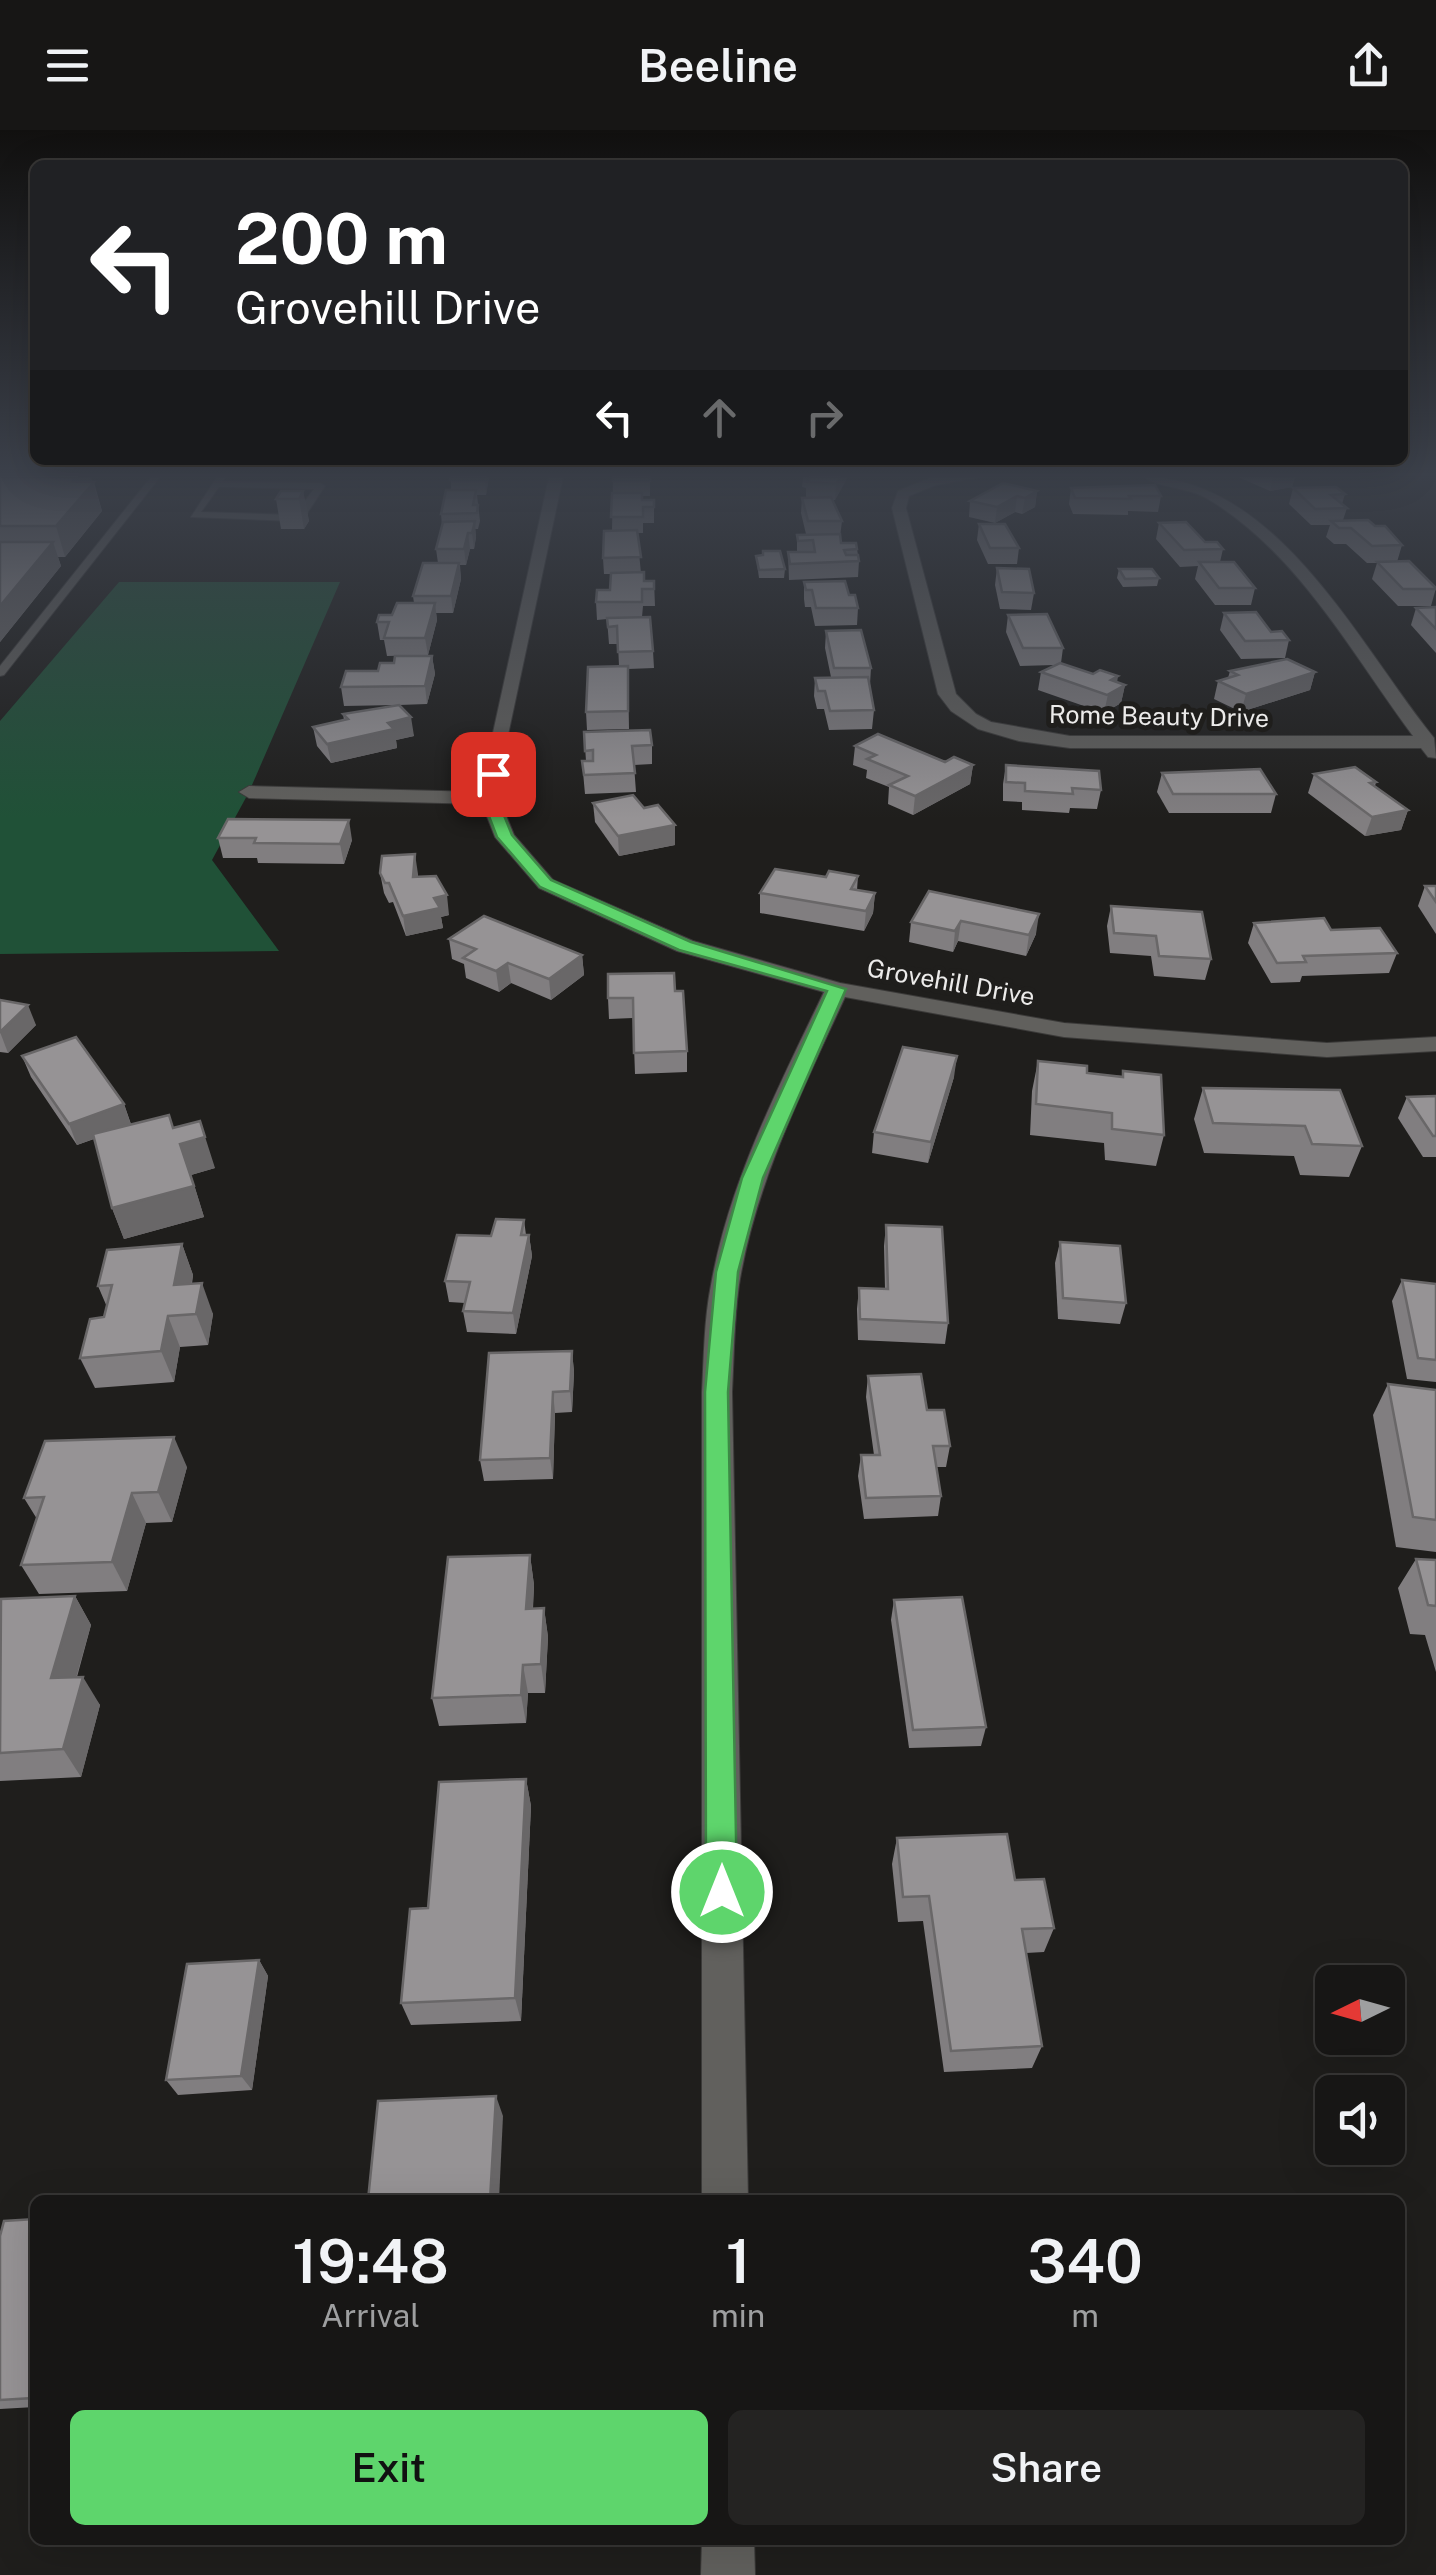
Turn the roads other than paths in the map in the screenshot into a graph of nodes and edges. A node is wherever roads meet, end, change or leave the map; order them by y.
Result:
1 (65, 591) edge
2 (531, 591) edge
3 (920, 591) edge
4 (1310, 591) edge
5 (0, 672) edge
6 (1431, 748) edge
7 (248, 792) dead end
8 (489, 798) junction
9 (837, 989) junction
10 (1436, 1044) edge
11 (725, 2195) edge
12 (728, 2545) edge
13 (728, 2575) edge

1 - 5 lane
2 - 8 street
3 - 6 street, Rome Beauty Drive
4 - 6 street
7 - 8 street
8 - 9 street, Grovehill Drive
9 - 10 street, Grovehill Drive
9 - 11 street
12 - 13 street

